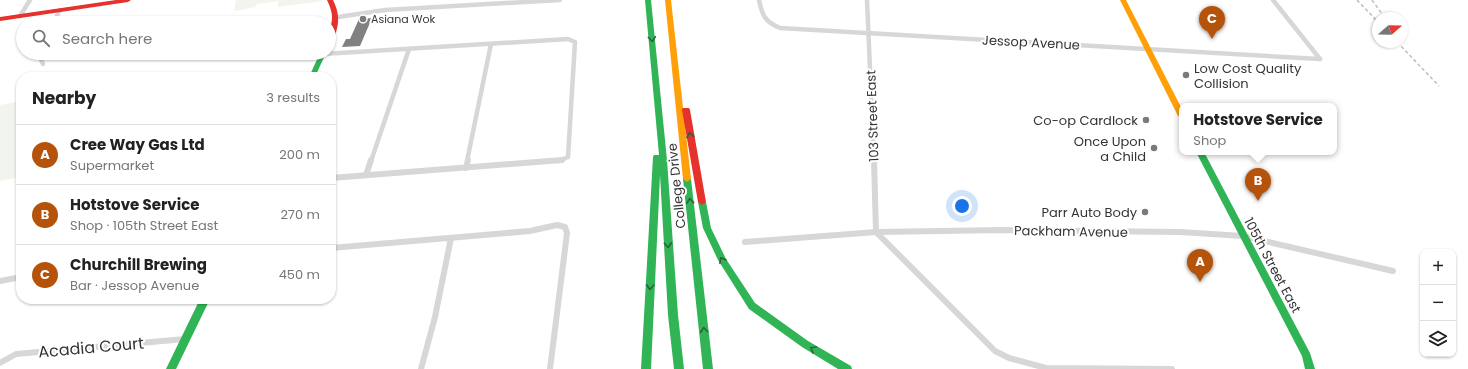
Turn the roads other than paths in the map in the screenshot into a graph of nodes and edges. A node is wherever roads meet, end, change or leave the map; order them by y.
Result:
1 (30, 0) edge
2 (128, 0) edge
3 (330, 0) edge
4 (560, 0) edge
5 (648, 0) edge
6 (668, 0) edge
7 (759, 0) edge
8 (866, 0) edge
9 (1123, 0) edge
10 (1273, 0) edge
11 (118, 1) edge
12 (106, 2) edge
13 (491, 2) edge
14 (60, 10) junction
15 (20, 16) joint
16 (57, 16) edge
17 (16, 17) edge
18 (338, 17) junction
19 (0, 19) edge
20 (336, 24) edge
21 (868, 33) junction
22 (491, 44) junction
23 (409, 49) junction
24 (1148, 49) junction
25 (336, 53) edge
26 (41, 60) edge
27 (320, 60) edge
28 (43, 64) dead end
29 (314, 72) edge
30 (678, 88) junction
31 (1179, 110) edge
32 (658, 123) junction
33 (1202, 155) edge
34 (466, 168) junction
35 (366, 175) junction
36 (336, 178) edge
37 (876, 232) junction
38 (1243, 236) junction
39 (451, 238) junction
40 (745, 242) dead end
41 (336, 248) edge
42 (1393, 271) dead end
43 (16, 278) edge
44 (0, 281) edge
45 (203, 304) edge
46 (186, 338) junction
47 (0, 363) edge
48 (170, 369) edge
49 (421, 369) edge
50 (550, 369) edge
51 (646, 369) edge
52 (679, 369) edge
53 (708, 369) edge
54 (847, 369) edge
55 (1172, 369) edge
56 (1310, 369) edge

1 - 15 street
2 - 11 main road
3 - 18 main road
4 - 13 street
5 -> 32 main road, College Drive
6 - 30 main road, College Drive
7 - 21 street, Jessop Avenue
8 - 21 street, 103 Street East
9 - 24 main road
10 - 24 street, Jessop Avenue
11 - 12 main road
12 - 14 main road
13 - 18 street
14 - 15 main road
14 - 16 street
17 - 19 main road
18 - 20 main road
21 - 24 street, Jessop Avenue
21 - 37 street, 103 Street East
22 - 23 street
22 - 34 street
22 - 34 street
23 - 25 street
23 - 35 street
24 - 31 main road
26 - 28 street
27 - 29 main road
53 -> 30 main road, College Drive
54 -> 30 main road
32 -> 51 main road
32 -> 52 main road, College Drive
33 - 38 main road, 105th Street East
34 - 35 street
35 - 36 street
37 - 38 street, Packham Avenue
37 - 40 street, Packham Avenue
37 - 55 street
38 - 42 street, Packham Avenue
38 - 56 main road, 105th Street East
39 - 41 street
39 - 49 street
39 - 50 street
43 - 44 street
45 - 46 main road
46 - 47 street, Acadia Court
46 - 48 main road

